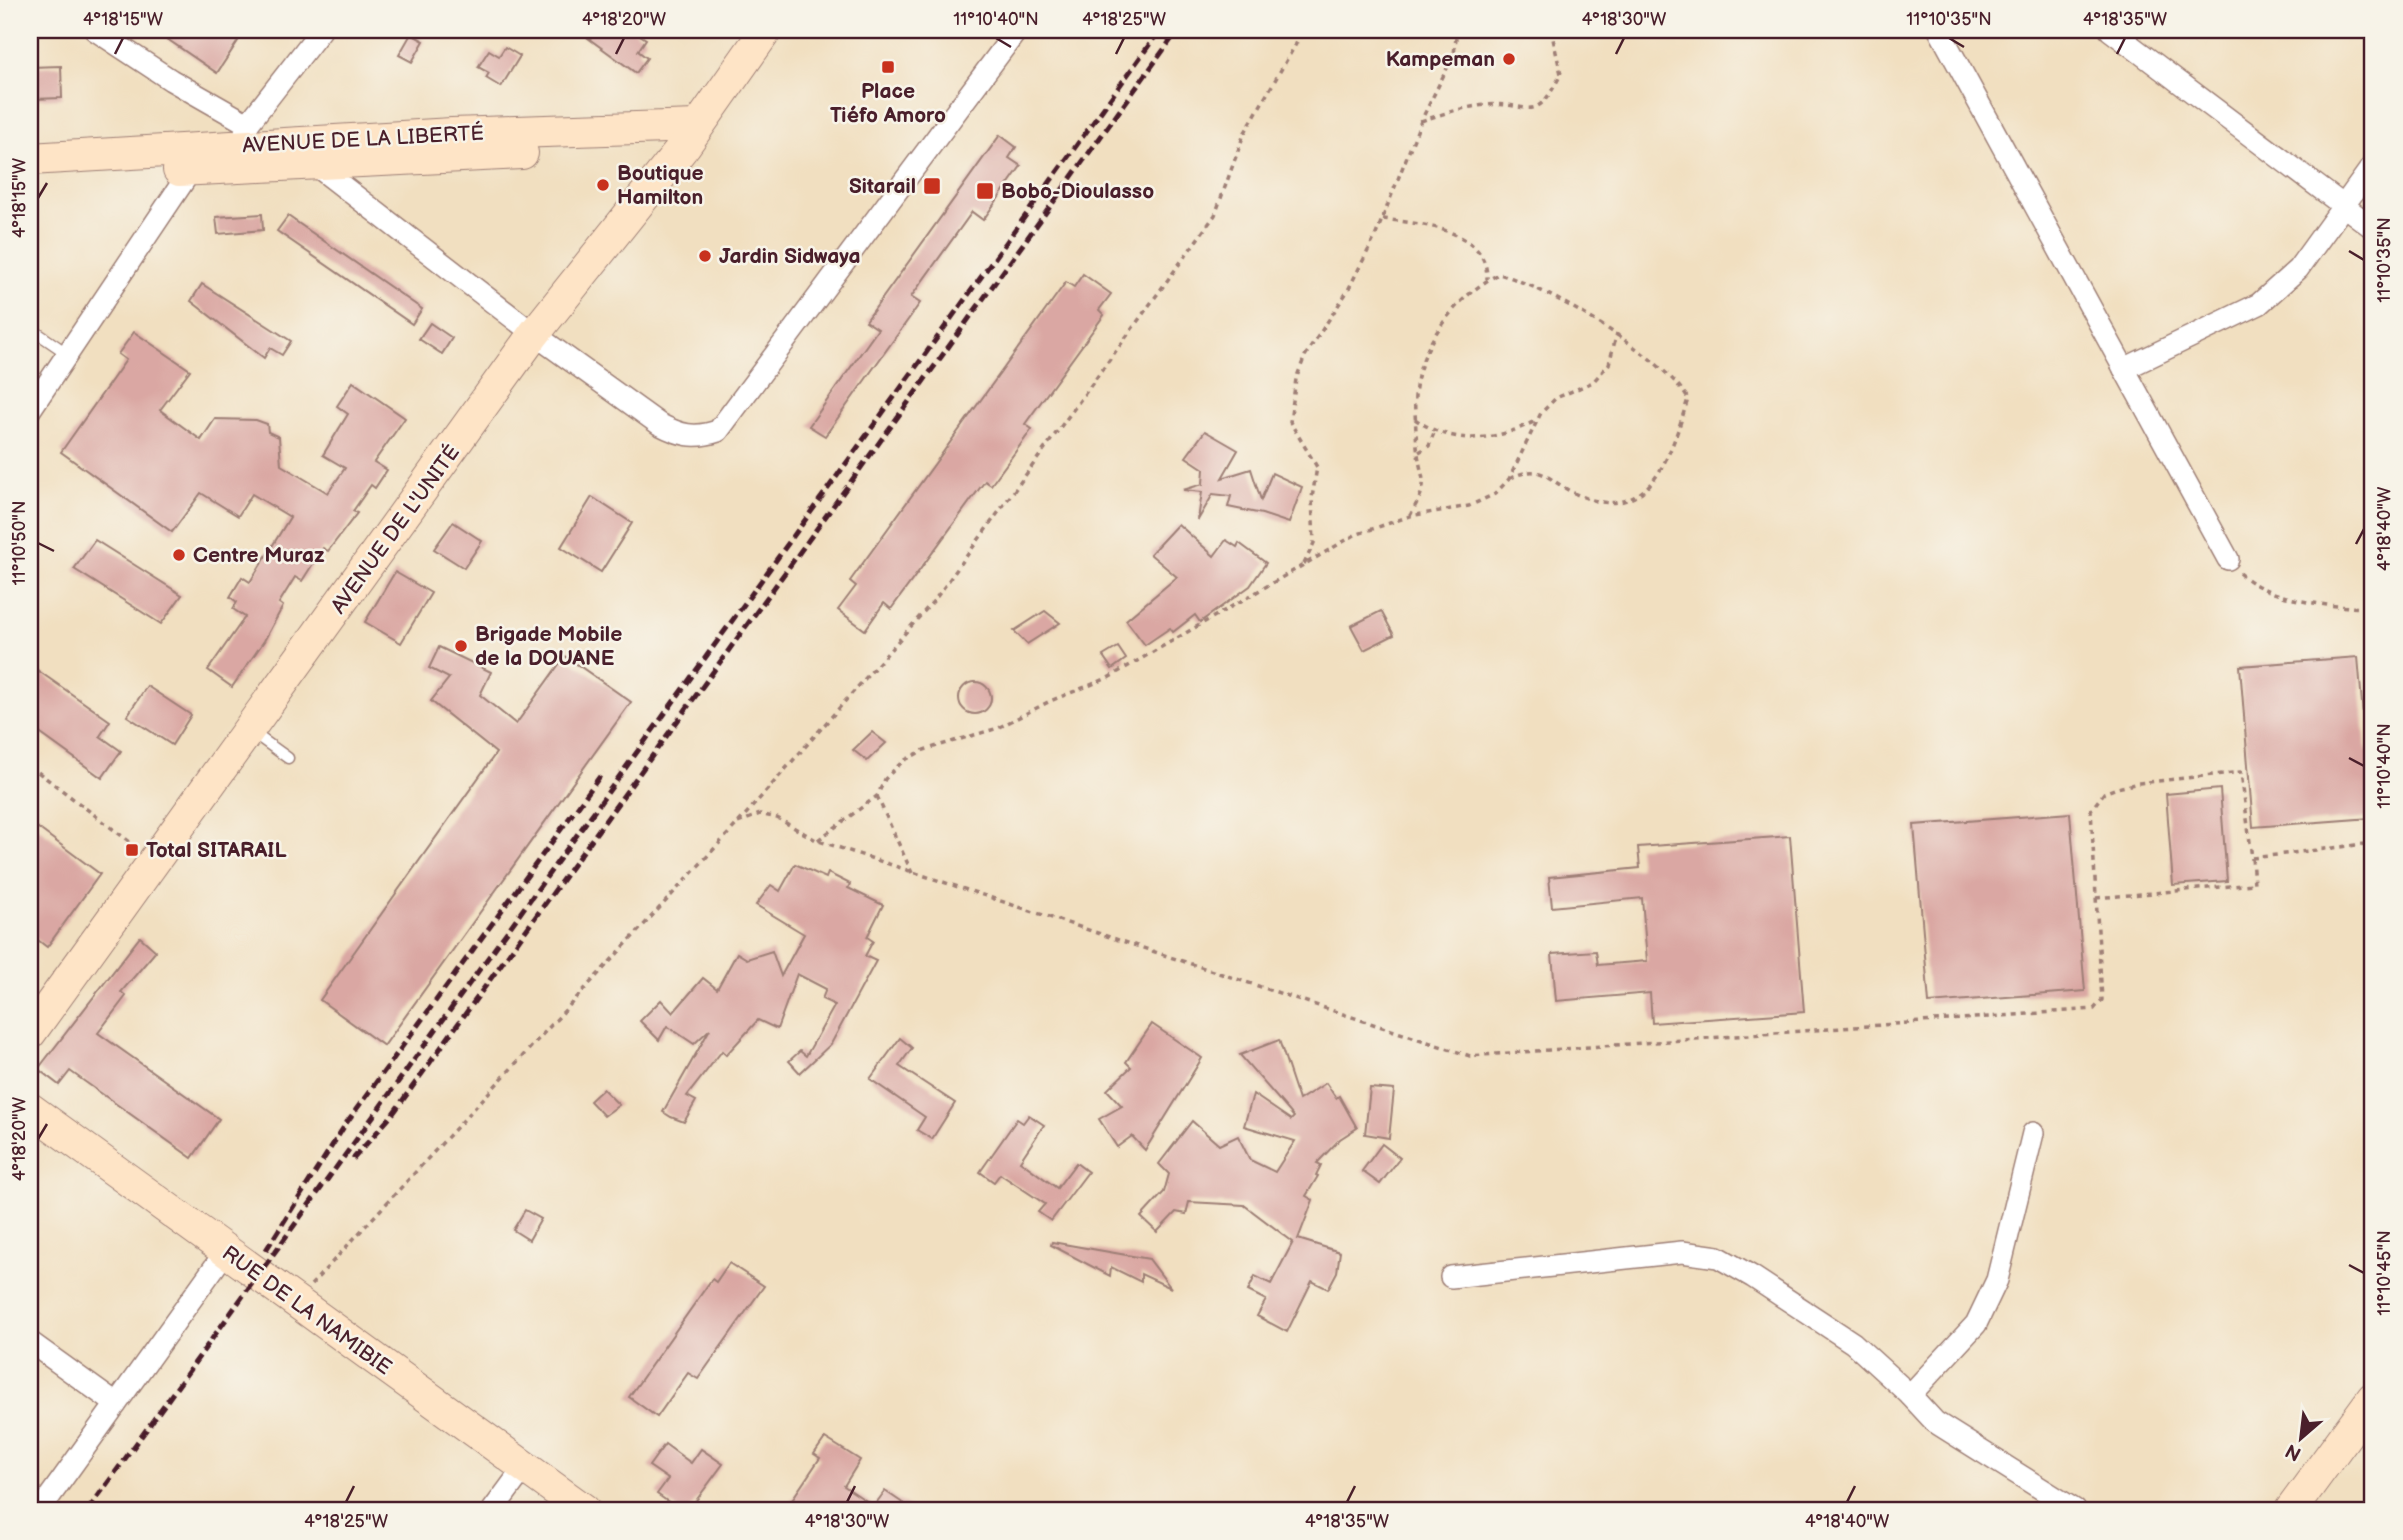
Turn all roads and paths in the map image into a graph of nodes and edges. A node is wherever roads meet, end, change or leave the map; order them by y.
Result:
1 (95, 30) edge
2 (321, 30) edge
3 (766, 30) edge
4 (1017, 30) edge
5 (1304, 30) edge
6 (1457, 30) edge
7 (1551, 30) edge
8 (1939, 30) edge
9 (2110, 30) edge
10 (1421, 121) junction
11 (691, 135) junction
12 (243, 146) junction
13 (304, 154) junction
14 (198, 158) junction
15 (30, 159) edge
16 (2373, 165) edge
17 (30, 178) edge
18 (2344, 207) junction
19 (1383, 219) junction
20 (2373, 228) edge
21 (1487, 280) junction
22 (30, 328) edge
23 (1617, 333) junction
24 (534, 334) junction
25 (68, 354) junction
26 (2124, 369) junction
27 (30, 410) edge
28 (1415, 419) junction
29 (1537, 420) junction
30 (1434, 430) junction
31 (1418, 452) junction
32 (1509, 479) junction
33 (1410, 516) junction
34 (2228, 559) joint
35 (1303, 566) junction
36 (2373, 608) edge
37 (249, 731) junction
38 (288, 758) dead end
39 (30, 766) edge
40 (877, 796) junction
41 (738, 823) junction
42 (816, 841) junction
43 (2373, 843) edge
44 (2252, 858) junction
45 (156, 861) junction
46 (912, 873) junction
47 (2096, 898) junction
48 (30, 1033) edge
49 (30, 1109) edge
50 (2033, 1133) dead end
51 (226, 1251) junction
52 (1451, 1278) dead end
53 (296, 1302) junction
54 (30, 1342) edge
55 (1910, 1395) junction
56 (2373, 1398) edge
57 (116, 1404) junction
58 (524, 1468) junction
59 (40, 1510) edge
60 (493, 1510) edge
61 (584, 1510) edge
62 (2075, 1510) edge
63 (2291, 1510) edge

1 - 12 street
2 - 12 street
3 - 11 main road, AVENUE DE L'UNITÉ
4 - 24 street
5 - 41 path
6 - 10 path
7 - 10 path
8 - 26 street
9 - 18 street
10 - 19 path
11 - 13 main road, AVENUE DE LA LIBERTÉ
11 - 24 main road, AVENUE DE L'UNITÉ
12 - 13 main road, AVENUE DE LA LIBERTÉ
12 - 14 main road, AVENUE DE LA LIBERTÉ
13 - 24 street
14 - 15 main road, AVENUE DE LA LIBERTÉ
14 - 17 main road, AVENUE DE LA LIBERTÉ
14 - 25 street
16 - 18 street
18 - 20 street
18 - 26 street
19 - 21 path
19 - 35 path
21 - 23 path
21 - 28 path
22 - 25 lane
23 - 29 path
23 - 32 path
24 - 37 main road, AVENUE DE L'UNITÉ
25 - 27 street
26 - 34 street
28 - 30 path
28 - 31 path
29 - 30 path
29 - 32 path
30 - 31 path
31 - 33 path
32 - 33 path
33 - 35 path
34 - 36 path
35 - 40 path
37 - 38 lane
37 - 45 main road, AVENUE DE L'UNITÉ
39 - 45 path
40 - 42 path
40 - 46 path
41 - 42 path
41 - 53 path
42 - 46 path
43 - 44 path
44 - 47 path
44 - 47 path
45 - 48 main road, AVENUE DE L'UNITÉ
46 - 47 path
49 - 51 main road, RUE DE LA NAMIBIE
50 - 55 street
51 - 53 main road, RUE DE LA NAMIBIE
51 - 57 street
52 - 55 street
53 - 58 main road, RUE DE LA NAMIBIE
54 - 57 street
55 - 62 street
56 - 63 main road
57 - 59 street
58 - 60 street
58 - 61 main road, RUE DE LA NAMIBIE

